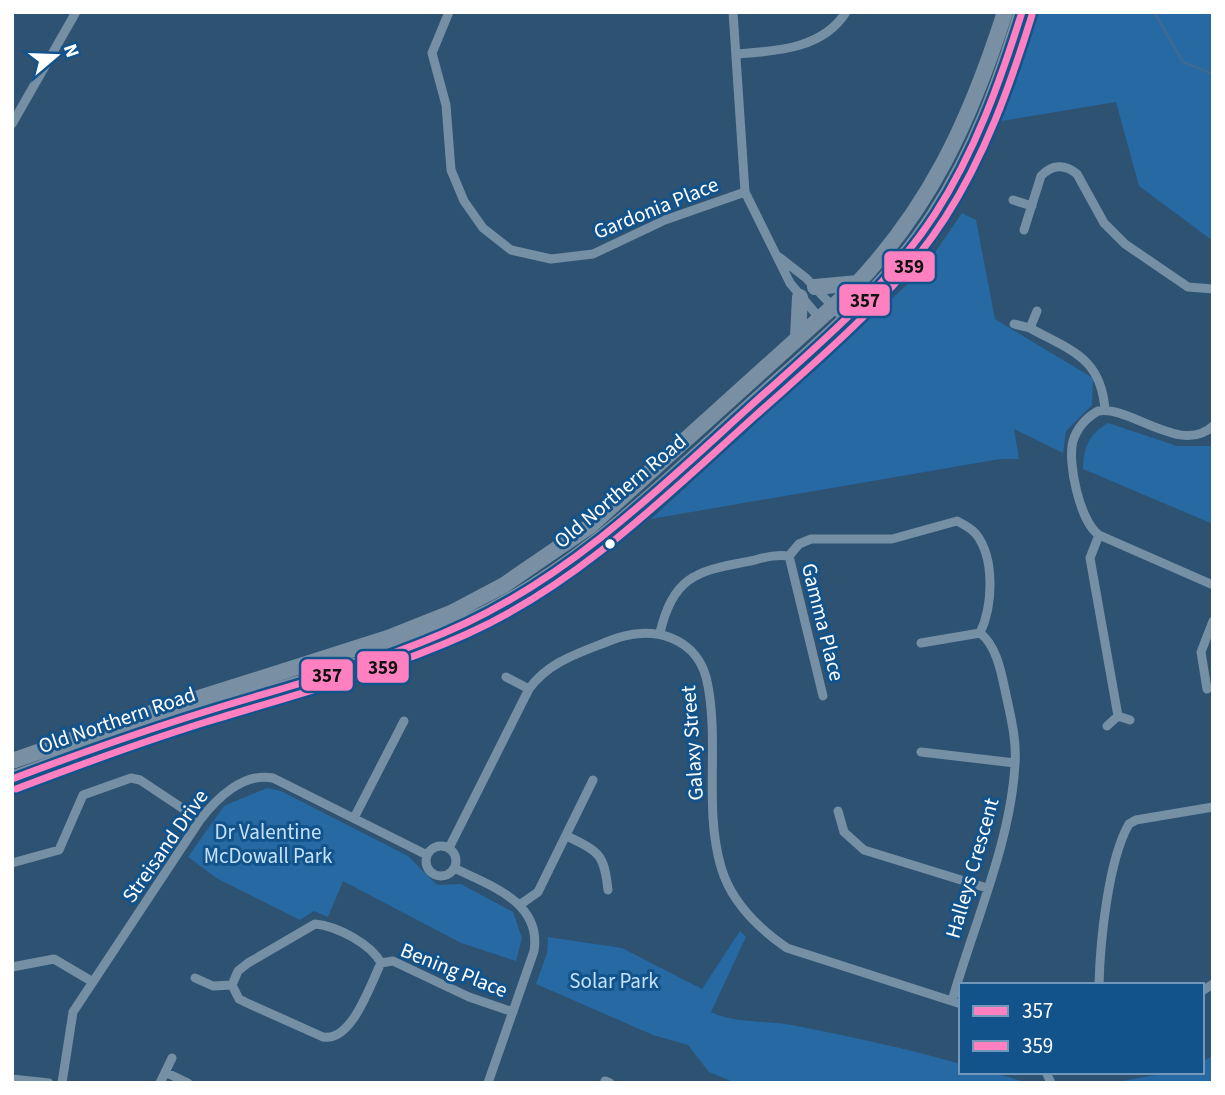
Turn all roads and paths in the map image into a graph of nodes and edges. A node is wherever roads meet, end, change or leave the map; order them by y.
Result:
1 (76, 12) edge
2 (449, 12) edge
3 (733, 12) edge
4 (846, 12) edge
5 (1005, 12) edge
6 (1022, 12) edge
7 (738, 54) junction
8 (12, 124) edge
9 (745, 192) junction
10 (1013, 200) dead end
11 (1032, 206) junction
12 (1024, 230) dead end
13 (779, 257) junction
14 (858, 283) junction
15 (815, 287) junction
16 (1213, 289) edge
17 (800, 297) junction
18 (833, 306) junction
19 (1037, 311) dead end
20 (820, 318) junction
21 (1014, 324) dead end
22 (839, 326) junction
23 (1030, 328) junction
24 (798, 337) junction
25 (1105, 410) junction
26 (1213, 426) edge
27 (1098, 535) junction
28 (789, 556) junction
29 (1213, 586) edge
30 (1213, 621) edge
31 (660, 633) junction
32 (980, 633) junction
33 (921, 643) dead end
34 (506, 677) dead end
35 (529, 689) junction
36 (1207, 692) edge
37 (823, 696) dead end
38 (1118, 716) junction
39 (1130, 720) dead end
40 (404, 721) dead end
41 (1107, 726) dead end
42 (921, 752) dead end
43 (12, 761) edge
44 (1015, 763) junction
45 (12, 779) edge
46 (593, 780) dead end
47 (1213, 807) edge
48 (838, 811) dead end
49 (354, 818) junction
50 (200, 820) junction
51 (566, 836) junction
52 (449, 848) junction
53 (427, 855) junction
54 (12, 863) edge
55 (454, 868) junction
56 (987, 888) junction
57 (608, 890) dead end
58 (521, 904) junction
59 (382, 962) junction
60 (12, 967) edge
61 (195, 978) dead end
62 (93, 982) junction
63 (961, 983) edge
64 (1099, 983) edge
65 (232, 985) junction
66 (956, 1003) edge
67 (513, 1012) junction
68 (172, 1058) dead end
69 (165, 1072) junction
70 (12, 1079) edge
71 (49, 1083) edge
72 (62, 1083) edge
73 (160, 1083) edge
74 (188, 1083) edge
75 (488, 1083) edge

1 - 8 street
2 - 9 street, Gardonia Place
3 - 7 street
4 - 7 street
5 - 14 highway, Old Northern Road
6 - 22 highway, Old Northern Road
7 - 9 street
9 - 13 street
10 - 11 street
11 - 12 street
11 - 16 street
13 - 15 street
13 - 17 street
14 - 15 highway
14 - 18 highway, Old Northern Road
15 - 18 street
17 - 20 street
17 - 24 highway
18 - 20 highway, Old Northern Road
18 - 22 street
19 - 23 street
20 - 22 street
20 - 24 highway, Old Northern Road
21 - 23 street
22 - 45 highway, Old Northern Road
23 - 25 street
24 - 43 highway, Old Northern Road
25 - 26 street
25 - 27 street
27 - 29 street
27 - 38 street
28 - 31 street
28 - 32 street
28 - 37 street, Gamma Place
30 - 36 street
31 - 35 street
31 - 66 street, Galaxy Street
32 - 33 street
32 - 44 street, Halleys Crescent
34 - 35 street
35 - 52 street
38 - 39 street
38 - 41 street
40 - 49 street
42 - 44 street
44 - 56 street, Halleys Crescent
46 - 51 street
47 - 64 street
48 - 56 street
49 - 50 street, Streisand Drive
49 - 53 street, Streisand Drive
50 - 54 street
50 - 62 street, Streisand Drive
51 - 57 street
51 - 58 street
52 - 53 street
52 - 55 street
53 - 55 street, Streisand Drive
55 - 58 street, Streisand Drive
56 - 63 street, Halleys Crescent
58 - 67 street
59 - 65 street, Bening Place
59 - 65 street, Bening Place
59 - 67 street, Bening Place
60 - 62 street
61 - 65 street
62 - 72 street, Streisand Drive
67 - 75 street
68 - 69 street
69 - 73 street
69 - 74 street
70 - 71 street

